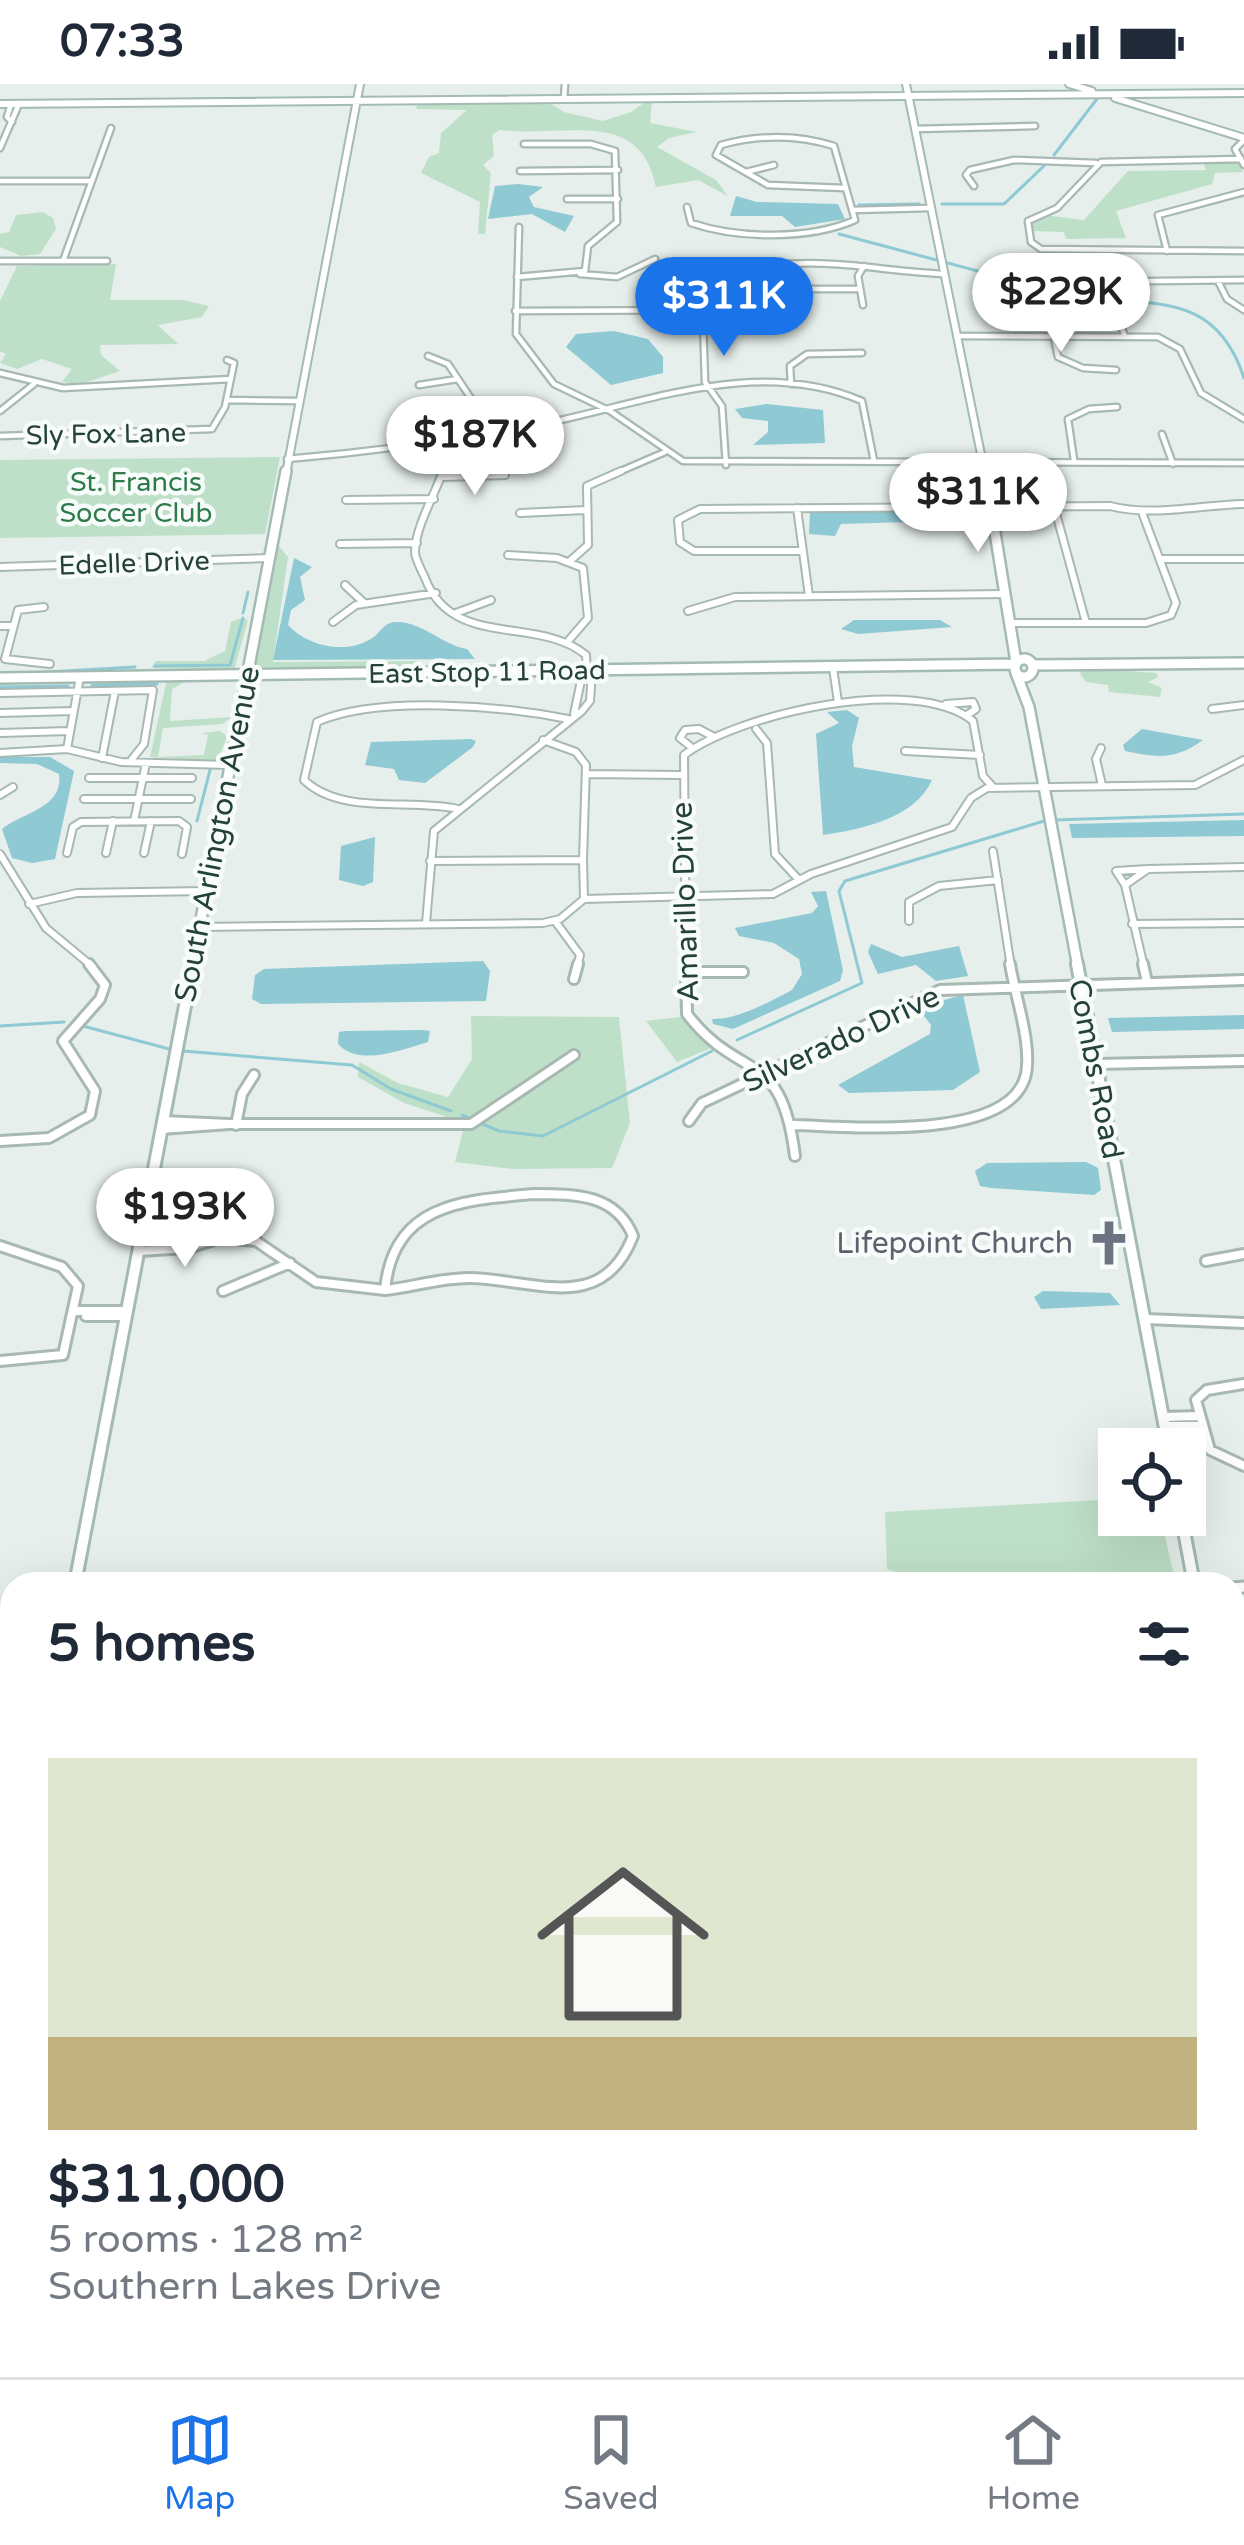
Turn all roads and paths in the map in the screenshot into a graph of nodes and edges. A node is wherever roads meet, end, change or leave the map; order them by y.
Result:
1 (360, 84) edge
2 (565, 84) edge
3 (906, 84) edge
4 (1069, 84) edge
5 (1233, 84) edge
6 (1241, 93) edge
7 (1102, 94) junction
8 (908, 96) junction
9 (564, 99) junction
10 (357, 100) junction
11 (0, 104) edge
12 (15, 104) junction
13 (1035, 126) dead end
14 (111, 128) dead end
15 (915, 129) junction
16 (1244, 141) edge
17 (524, 144) dead end
18 (0, 148) edge
19 (1243, 162) edge
20 (1098, 164) junction
21 (774, 165) dead end
22 (618, 170) junction
23 (520, 171) dead end
24 (745, 173) junction
25 (0, 181) edge
26 (91, 181) junction
27 (974, 186) dead end
28 (844, 188) junction
29 (1244, 192) edge
30 (567, 199) dead end
31 (618, 199) junction
32 (687, 207) dead end
33 (930, 210) junction
34 (854, 212) junction
35 (519, 226) dead end
36 (1244, 250) edge
37 (1167, 251) junction
38 (655, 260) dead end
39 (0, 261) edge
40 (63, 261) junction
41 (107, 261) dead end
42 (865, 265) junction
43 (943, 269) junction
44 (578, 274) junction
45 (518, 278) junction
46 (1244, 280) edge
47 (1218, 281) junction
48 (807, 289) dead end
49 (860, 289) junction
50 (863, 305) dead end
51 (1244, 310) edge
52 (515, 311) junction
53 (700, 311) junction
54 (793, 319) dead end
55 (1120, 322) dead end
56 (1124, 334) junction
57 (1051, 335) junction
58 (956, 336) junction
59 (862, 353) dead end
60 (428, 356) dead end
61 (1116, 370) dead end
62 (0, 374) edge
63 (219, 378) junction
64 (458, 379) junction
65 (231, 380) junction
66 (35, 383) junction
67 (791, 384) junction
68 (419, 385) dead end
69 (705, 385) junction
70 (227, 399) junction
71 (298, 399) junction
72 (1117, 407) dead end
73 (607, 409) junction
74 (0, 411) edge
75 (1244, 419) edge
76 (540, 425) junction
77 (402, 427) dead end
78 (494, 433) junction
79 (1162, 434) dead end
80 (0, 436) edge
81 (556, 442) dead end
82 (421, 445) junction
83 (665, 452) junction
84 (287, 456) junction
85 (982, 460) junction
86 (1074, 460) junction
87 (874, 461) junction
88 (1244, 463) edge
89 (1173, 464) junction
90 (727, 465) junction
91 (505, 475) dead end
92 (443, 477) junction
93 (434, 499) junction
94 (346, 500) dead end
95 (1244, 504) edge
96 (992, 506) junction
97 (1054, 506) junction
98 (797, 508) junction
99 (586, 510) junction
100 (520, 513) dead end
101 (1142, 514) junction
102 (417, 543) junction
103 (340, 544) dead end
104 (803, 551) junction
105 (508, 555) dead end
106 (1244, 559) edge
107 (268, 560) junction
108 (1162, 560) junction
109 (570, 561) junction
110 (0, 567) edge
111 (345, 585) dead end
112 (436, 593) junction
113 (1007, 594) junction
114 (809, 596) junction
115 (491, 599) dead end
116 (364, 603) junction
117 (44, 607) dead end
118 (688, 610) dead end
119 (455, 613) junction
120 (333, 622) dead end
121 (1013, 623) junction
122 (1086, 623) junction
123 (0, 626) edge
124 (13, 626) junction
125 (569, 640) junction
126 (1017, 642) junction
127 (1244, 663) edge
128 (50, 664) dead end
129 (1014, 667) junction
130 (833, 668) junction
131 (1033, 668) junction
132 (587, 671) junction
133 (247, 673) junction
134 (80, 677) junction
135 (0, 678) edge
136 (1025, 688) junction
137 (115, 691) junction
138 (77, 692) junction
139 (0, 693) edge
140 (838, 702) junction
141 (945, 705) junction
142 (1244, 705) edge
143 (1212, 709) dead end
144 (73, 711) junction
145 (0, 713) edge
146 (967, 716) junction
147 (568, 719) junction
148 (755, 728) junction
149 (69, 731) junction
150 (0, 733) edge
151 (715, 737) junction
152 (544, 740) junction
153 (692, 747) junction
154 (1101, 748) dead end
155 (68, 749) junction
156 (905, 751) dead end
157 (0, 753) edge
158 (980, 755) junction
159 (102, 758) junction
160 (132, 759) junction
161 (1244, 760) edge
162 (146, 764) junction
163 (228, 765) junction
164 (586, 774) junction
165 (682, 775) junction
166 (89, 778) dead end
167 (143, 778) junction
168 (192, 778) dead end
169 (1042, 785) junction
170 (1102, 785) junction
171 (13, 787) dead end
172 (992, 787) junction
173 (0, 795) edge
174 (84, 799) dead end
175 (139, 799) junction
176 (191, 799) dead end
177 (458, 808) junction
178 (113, 821) junction
179 (134, 821) junction
180 (151, 821) junction
181 (993, 850) dead end
182 (67, 853) dead end
183 (106, 853) dead end
184 (0, 854) edge
185 (144, 854) dead end
186 (182, 854) dead end
187 (584, 860) junction
188 (430, 861) junction
189 (1244, 867) edge
190 (1148, 869) junction
191 (799, 880) junction
192 (998, 880) junction
193 (1125, 885) junction
194 (206, 891) junction
195 (684, 898) junction
196 (584, 899) junction
197 (29, 904) junction
198 (555, 921) junction
199 (909, 922) dead end
200 (1244, 922) edge
201 (426, 923) junction
202 (1132, 924) junction
203 (200, 927) junction
204 (685, 972) junction
205 (743, 972) dead end
206 (574, 980) dead end
207 (1244, 980) edge
208 (1147, 982) junction
209 (1015, 987) junction
210 (1079, 988) junction
211 (574, 1055) dead end
212 (1244, 1060) edge
213 (1097, 1064) junction
214 (766, 1073) junction
215 (254, 1075) dead end
216 (689, 1121) dead end
217 (233, 1124) junction
218 (162, 1125) junction
219 (794, 1125) junction
220 (0, 1142) edge
221 (795, 1156) dead end
222 (239, 1179) dead end
223 (142, 1231) junction
224 (221, 1237) junction
225 (0, 1246) edge
226 (139, 1251) junction
227 (1244, 1254) edge
228 (1205, 1261) dead end
229 (290, 1263) junction
230 (223, 1291) dead end
231 (385, 1291) junction
232 (73, 1314) junction
233 (126, 1314) junction
234 (1146, 1319) junction
235 (1244, 1323) edge
236 (0, 1360) edge
237 (1244, 1384) edge
238 (1164, 1421) junction
239 (1200, 1421) junction
240 (1165, 1428) edge
241 (1244, 1466) edge
242 (1185, 1536) edge
243 (78, 1572) edge
244 (1192, 1572) edge
245 (0, 2012) edge
246 (0, 2037) edge

1 - 10 street, South Arlington Avenue
2 - 9 street
3 - 8 street
4 - 7 street
5 - 6 street
6 - 7 street
7 - 8 street
7 - 16 street
8 - 9 street
8 - 15 street
9 - 10 street
10 - 12 street
10 - 71 street, South Arlington Avenue
11 - 12 street
12 - 18 street
13 - 15 street
14 - 26 street
15 - 33 street
16 - 19 street
17 - 22 street
19 - 20 street
20 - 27 street
20 - 37 street
21 - 24 street
22 - 23 street
22 - 31 street
24 - 28 street
24 - 28 street
25 - 26 street
26 - 40 street
28 - 34 street
29 - 37 street
30 - 31 street
31 - 44 street
32 - 34 street
33 - 34 street
33 - 43 street
35 - 45 street
36 - 37 street
38 - 44 street
39 - 40 street
40 - 41 street
42 - 43 street
42 - 49 street
42 - 53 street
43 - 58 street
44 - 45 street
45 - 52 street
46 - 47 street
47 - 51 street
47 - 57 street
48 - 49 street
49 - 50 street
52 - 53 street
52 - 73 street
53 - 54 street
53 - 69 street
55 - 56 street
56 - 57 street
56 - 75 street
57 - 58 street
57 - 61 street
58 - 85 street
59 - 67 street
60 - 64 street
62 - 66 street
63 - 65 street
63 - 65 street
63 - 66 street
64 - 68 street
64 - 78 street
65 - 70 street
66 - 74 street
67 - 69 street
67 - 87 street
69 - 73 street
69 - 90 street
70 - 71 street
70 - 80 street, Sly Fox Lane
71 - 84 street, South Arlington Avenue
72 - 86 street
73 - 76 street
73 - 83 street
76 - 78 street
76 - 81 street
77 - 82 street
78 - 82 street
79 - 89 street
82 - 84 street
82 - 92 street
83 - 90 street
83 - 99 street
84 - 107 street, South Arlington Avenue
85 - 86 street
85 - 87 street
85 - 96 street
86 - 89 street
87 - 90 street
88 - 89 street
91 - 92 street
92 - 93 street
93 - 94 street
93 - 102 street
95 - 101 street
96 - 97 street
96 - 98 street
96 - 113 street
97 - 101 street
97 - 122 street
98 - 104 street
98 - 104 street
99 - 100 street
99 - 109 street
101 - 108 street
102 - 103 street
102 - 112 street
104 - 114 street
105 - 109 street
106 - 108 street
107 - 110 street, Edelle Drive
107 - 133 street, South Arlington Avenue
108 - 122 street
109 - 125 street
111 - 116 street
112 - 116 street
112 - 119 street
113 - 114 street
113 - 121 street
114 - 118 street
115 - 119 street
116 - 120 street
117 - 124 street
119 - 125 street
121 - 122 street
121 - 126 street
123 - 124 street
124 - 128 street
125 - 132 street
126 - 129 street
126 - 131 street
127 - 131 street
129 - 130 street, East Stop 11 Road
129 - 131 street, East Stop 11 Road
129 - 136 street, Combs Road
130 - 132 street, East Stop 11 Road
130 - 140 street
131 - 136 street
132 - 133 street, East Stop 11 Road
132 - 147 street
133 - 134 street, East Stop 11 Road
133 - 163 street, South Arlington Avenue
134 - 135 street, East Stop 11 Road
134 - 138 street
136 - 169 street, Combs Road
137 - 138 street
137 - 159 street
137 - 160 street
138 - 139 street
138 - 144 street
140 - 141 street
140 - 148 street
141 - 146 street
141 - 146 street
142 - 143 street
144 - 145 street
144 - 149 street
146 - 158 street
147 - 152 street
147 - 177 street
148 - 151 street
148 - 191 street
149 - 150 street
149 - 155 street
151 - 153 street
151 - 153 street
152 - 164 street
152 - 177 street
153 - 165 street, Amarillo Drive
154 - 170 street
155 - 157 street
155 - 159 street
156 - 158 street
158 - 172 street
159 - 160 street
160 - 162 street
161 - 170 street
162 - 163 street
162 - 167 street
163 - 194 street, South Arlington Avenue
164 - 165 street
164 - 187 street
165 - 195 street, Amarillo Drive
166 - 167 street
167 - 168 street
167 - 175 street
169 - 170 street
169 - 172 street
169 - 210 street, Combs Road
171 - 173 street
172 - 191 street
174 - 175 street
175 - 176 street
175 - 179 street
177 - 188 street
178 - 179 street
178 - 182 street
178 - 183 street
179 - 180 street
180 - 185 street
180 - 186 street
181 - 192 street
184 - 197 street
187 - 188 street
187 - 196 street
188 - 201 street
189 - 190 street
190 - 193 street
190 - 193 street
191 - 195 street
192 - 199 street
192 - 209 street
193 - 202 street
194 - 197 street
194 - 203 street, South Arlington Avenue
195 - 196 street
195 - 204 street, Amarillo Drive
196 - 198 street
197 - 220 street
198 - 201 street
198 - 206 street
200 - 202 street
201 - 203 street
202 - 208 street
203 - 218 street, South Arlington Avenue
204 - 205 street
204 - 214 street, Amarillo Drive
207 - 208 street, Silverado Drive
208 - 210 street, Silverado Drive
209 - 210 street, Silverado Drive
209 - 214 street, Silverado Drive
209 - 219 street
210 - 213 street, Combs Road
211 - 217 street
212 - 213 street
213 - 234 street, Combs Road
214 - 216 street, Silverado Drive
214 - 219 street, Amarillo Drive
215 - 217 street
217 - 218 street
218 - 223 street, South Arlington Avenue
219 - 221 street, Amarillo Drive
222 - 224 street
223 - 224 street
223 - 226 street, South Arlington Avenue
224 - 226 street
224 - 229 street
225 - 232 street
226 - 233 street, South Arlington Avenue
227 - 228 street
229 - 230 street
229 - 231 street
231 - 231 street
232 - 233 street
232 - 236 street
233 - 243 street, South Arlington Avenue
234 - 235 street
234 - 238 street, Combs Road
237 - 239 street
238 - 239 street
238 - 240 street, Combs Road
239 - 241 street
242 - 244 street
245 - 246 street

